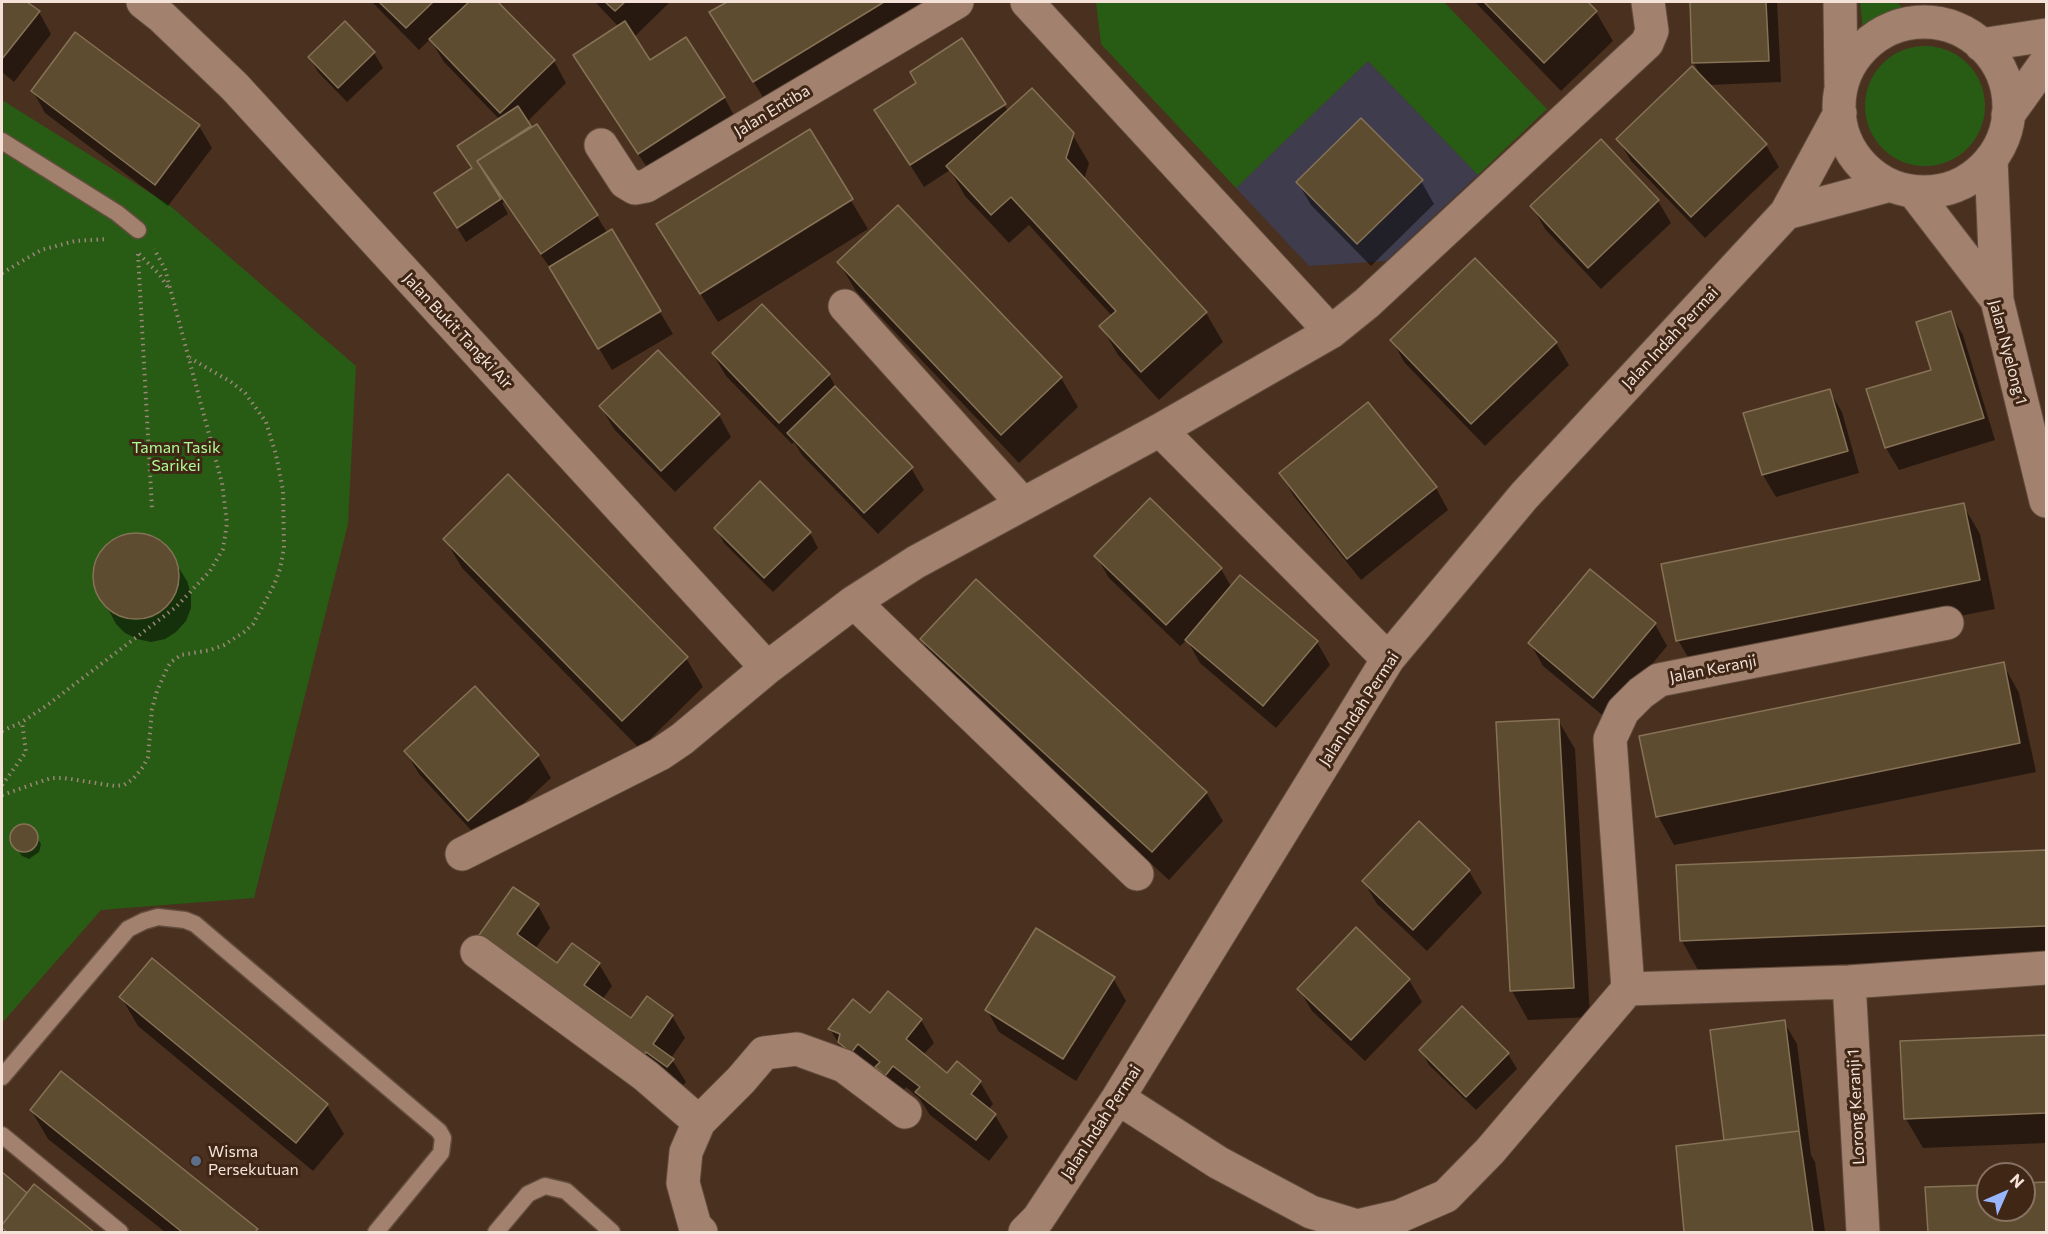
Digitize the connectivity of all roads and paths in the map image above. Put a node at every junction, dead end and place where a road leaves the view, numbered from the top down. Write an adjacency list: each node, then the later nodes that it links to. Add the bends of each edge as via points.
1 (957, 2): 14 (street, Jalan Entiba, via 646,186 635,188 625,182)
2 (1027, 2): 24 (street)
3 (1648, 2): 24 (street, via 1652,31 1647,43)
4 (1840, 2): 11 (street)
5 (1921, 2): 7 (street)
6 (161, 7): 33 (street, Jalan Bukit Tangki Air)
7 (1944, 25): 9 (street, via 1968,34); 11 (street, via 1918,22 1892,28 1871,40 1854,58 1843,81)
8 (2046, 34): 9 (street)
9 (1981, 45): 12 (street, via 2002,73 2009,98)
10 (2046, 62): 12 (street)
11 (1840, 104): 16 (street, via 1842,130 1852,153 1869,172); 17 (street, Jalan Indah Permai)
12 (2008, 115): 15 (street, via 1999,148)
13 (2, 141): 18 (lane)
14 (601, 145)
15 (1991, 159): 16 (street, via 1984,169 1962,184 1939,192); 22 (street)
16 (1902, 189): 17 (street); 22 (street, Jalan Nyelong 1)
17 (1786, 213): 32 (street, Jalan Indah Permai, via 1524,496)
18 (138, 230): 21 (path, via 165,269)
19 (109, 239): 20 (path, via 75,241 41,250)
20 (2, 273)
21 (173, 295): 25 (path); 29 (path, via 138,253)
22 (1997, 300): 27 (street, Jalan Nyelong 1)
23 (845, 306): 28 (street)
24 (1330, 332): 26 (street)
25 (190, 358): 34 (path, via 224,494 227,523 223,549 210,571 176,606); 37 (path, via 245,393 266,422 283,499 284,548 274,585 254,624 244,632 224,645 181,655 167,668 152,709 147,757 133,779 115,786 51,778)
26 (1160, 430): 28 (street); 32 (street)
27 (2046, 501)
28 (1023, 504): 30 (street, via 916,562)
29 (152, 509)
30 (854, 602): 33 (street); 39 (street)
31 (1947, 623): 43 (street, Jalan Keranji, via 1659,680 1623,711 1610,739)
32 (1388, 659): 45 (street, Jalan Indah Permai)
33 (767, 668): 38 (street, via 660,754)
34 (22, 722): 35 (path); 36 (path, via 26,752)
35 (2, 731)
36 (2, 785)
37 (2, 795)
38 (462, 854)
39 (1137, 874)
40 (477, 952): 47 (street, via 646,1077)
41 (2046, 968): 42 (street)
42 (1849, 982): 43 (street); 55 (street, Lorong Keranji 1)
43 (1628, 988): 45 (street, via 1490,1151 1446,1196 1400,1216 1357,1226 1311,1212 1219,1163)
44 (2, 1077): 50 (lane, via 128,929 158,917 195,924 439,1131 443,1138 441,1153)
45 (1118, 1098): 54 (street, Jalan Indah Permai)
46 (905, 1112): 47 (street, via 844,1066 797,1049 764,1053)
47 (699, 1122): 53 (street, via 686,1152 683,1183 695,1226)
48 (2, 1135): 49 (lane)
49 (120, 1233)
50 (376, 1233)
51 (496, 1233): 52 (lane, via 528,1194 545,1186 566,1191)
52 (612, 1233)
53 (701, 1233)
54 (1025, 1233)
55 (1863, 1233)

